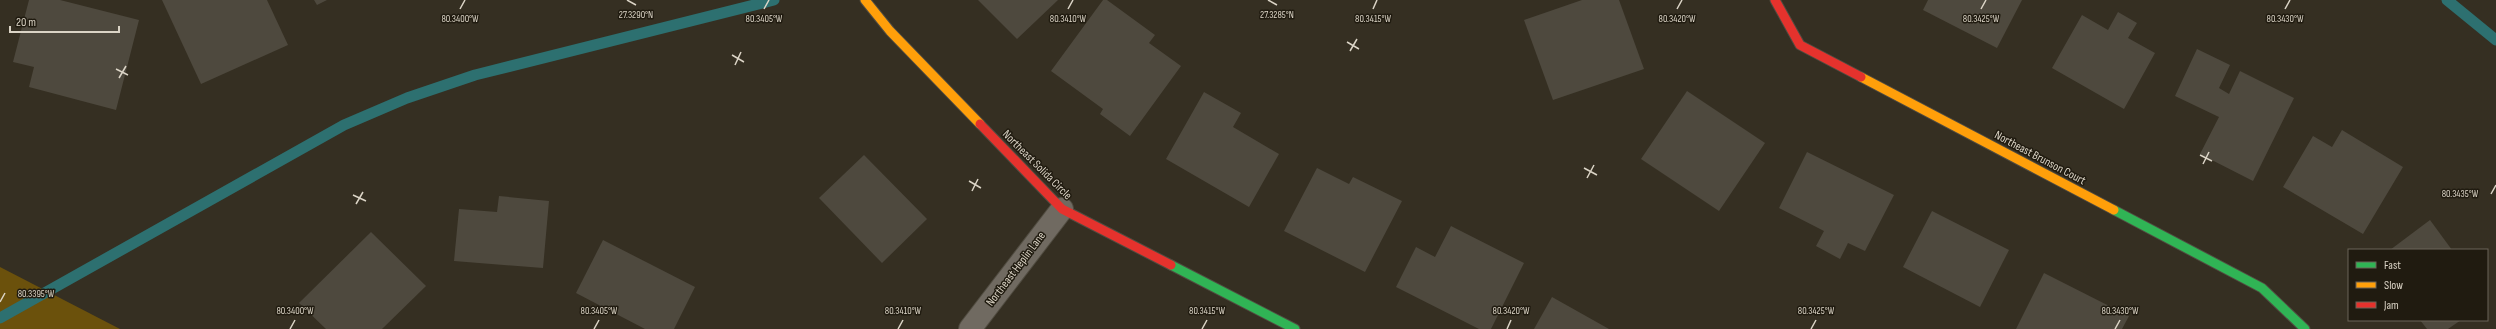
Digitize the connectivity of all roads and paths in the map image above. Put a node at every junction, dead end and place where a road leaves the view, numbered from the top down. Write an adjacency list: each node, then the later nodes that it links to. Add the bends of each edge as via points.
1 (865, 0): 3 (street, Northeast Solida Circle, via 890,32)
2 (1775, 0): 6 (street, Northeast Brunson Court, via 1800,44 2262,288)
3 (1062, 209): 4 (street, Northeast Heplin Lane); 5 (street, Northeast Solida Circle)
4 (970, 329)
5 (1295, 329)
6 (2305, 329)

